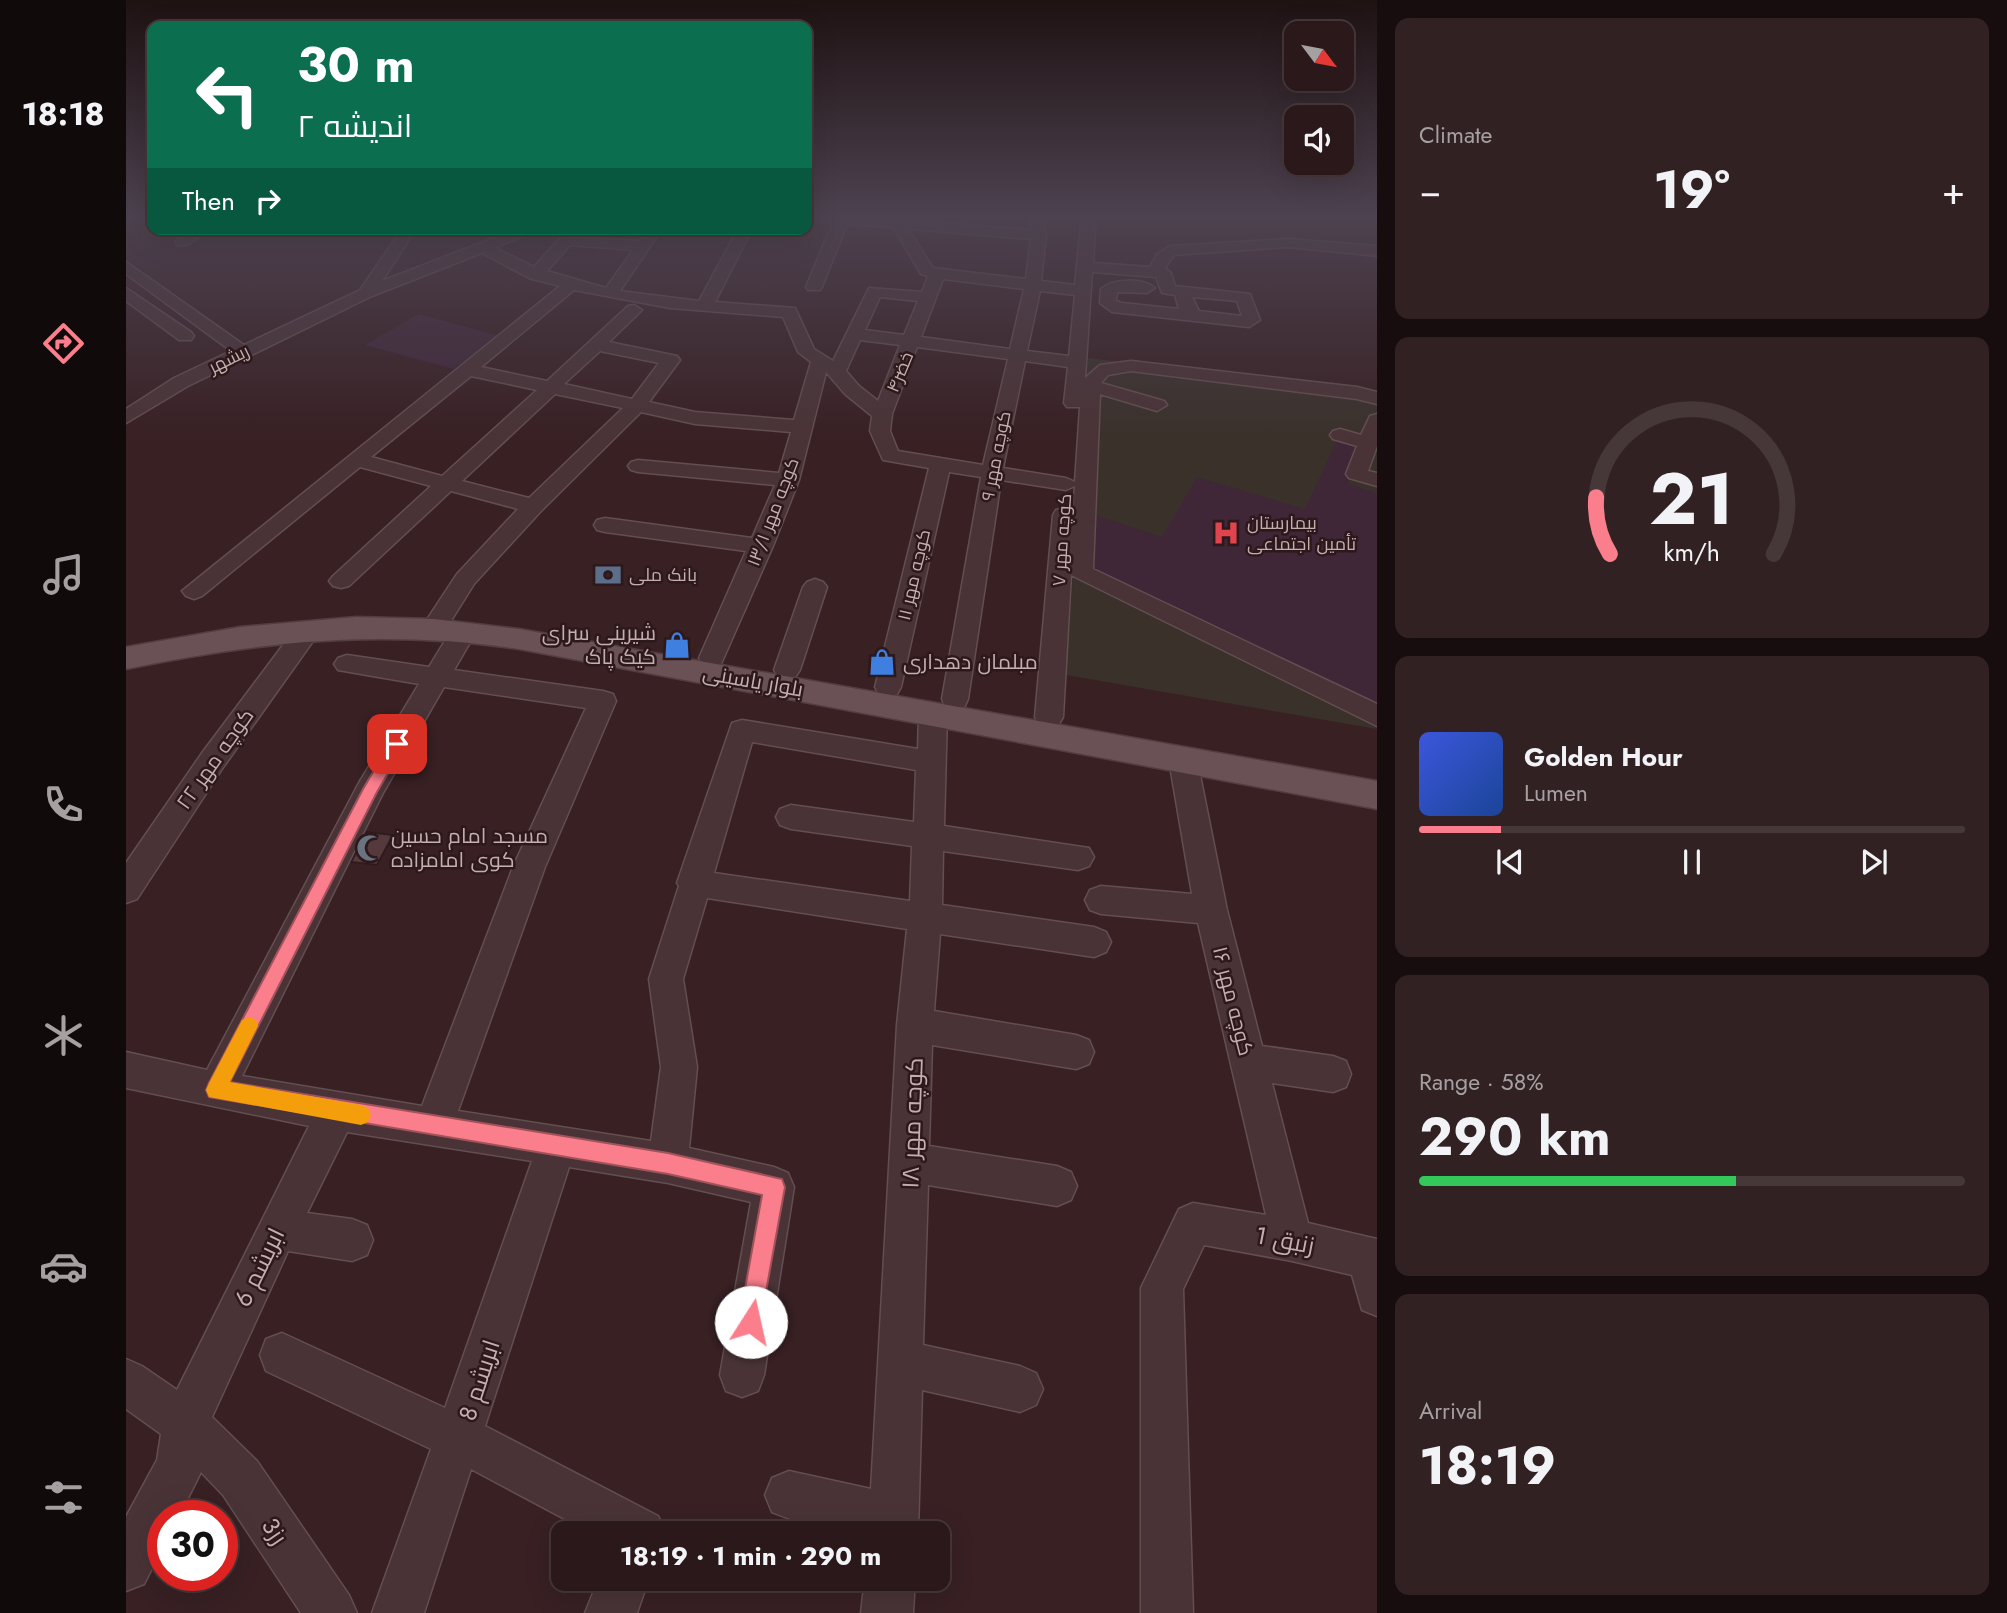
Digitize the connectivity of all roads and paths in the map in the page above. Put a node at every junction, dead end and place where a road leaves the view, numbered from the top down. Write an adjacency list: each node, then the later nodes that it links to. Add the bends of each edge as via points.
1 (159, 290): 25 (street)
2 (368, 290): 16 (street)
3 (373, 290): 16 (street, ریشهر)
4 (565, 290): 30 (street)
5 (594, 290): 17 (street)
6 (612, 290): 17 (street)
7 (713, 290): 19 (street)
8 (932, 290): 18 (street, خضر۴)
9 (1031, 290): 26 (street, کوچه مهر ۹)
10 (1078, 290): 13 (street)
11 (1109, 290): 21 (street, via 1108,303 1118,308)
12 (1167, 290): 14 (street)
13 (1084, 291): 28 (street, کوچه مهر ۷)
14 (1175, 291): 21 (street); 21 (street, via 1244,297 1252,320)
15 (127, 293): 27 (street)
16 (366, 293): 25 (street, ریشهر)
17 (610, 293): 19 (street)
18 (929, 298): 22 (street, کوچه مهر ۱۳/۱, via 875,291); 23 (street, خضر۴)
19 (705, 306): 29 (street, via 789,312 807,352)
20 (634, 310): 24 (street)
21 (1194, 316)
22 (855, 334): 23 (street); 29 (street, کوچه مهر ۱۳/۱)
23 (913, 341): 26 (street); 36 (street, خضر۴)
24 (598, 345): 32 (street); 34 (street, via 671,360)
25 (243, 352): 27 (street, ریشهر)
26 (1018, 354): 28 (street); 45 (street, کوچه مهر ۹)
27 (211, 355): 37 (street, ریشهر, via 181,382)
28 (1078, 363): 49 (street, کوچه مهر ۷)
29 (828, 366): 36 (street); 39 (street, کوچه مهر ۱۳/۱)
30 (470, 370): 32 (street); 42 (street)
31 (1091, 386): 33 (street, via 1097,373 1130,366); 35 (street); 65 (street, via 1081,572)
32 (549, 387): 34 (street); 48 (street)
33 (1377, 398)
34 (638, 404): 39 (street, via 695,418); 50 (street)
35 (1157, 405)
36 (882, 414): 43 (street, via 880,431 890,456)
37 (126, 417)
38 (1377, 421): 41 (street)
39 (803, 426): 46 (street, کوچه مهر ۱۳/۱)
40 (1340, 435): 41 (street)
41 (1367, 443): 47 (street, via 1356,474)
42 (356, 460): 48 (street); 55 (street)
43 (941, 463): 45 (street); 63 (street, کوچه مهر ۱۱)
44 (638, 466): 46 (street)
45 (992, 471): 49 (street); 64 (street, کوچه مهر ۹)
46 (788, 480): 52 (street, کوچه مهر ۱۳/۱)
47 (1377, 480)
48 (446, 484): 50 (street); 53 (street)
49 (1066, 484): 66 (street, کوچه مهر ۷)
50 (533, 506): 56 (street, via 465,579)
51 (605, 525): 52 (street)
52 (762, 546): 59 (street, کوچه مهر ۱۳/۱)
53 (341, 581)
54 (815, 587): 61 (street)
55 (194, 591)
56 (451, 625): 57 (main road, بلوار یاسینی); 58 (main road, بلوار یاسینی, via 377,615 264,622); 59 (main road, بلوار یاسینی, via 525,628); 62 (street); 64 (main road, بلوار یاسینی)
57 (307, 631): 58 (main road, بلوار یاسینی); 76 (street, کوچه مهر ۲۲)
58 (129, 646)
59 (712, 658): 61 (main road, بلوار یاسینی)
60 (347, 664): 62 (street)
61 (787, 670): 63 (main road, بلوار یاسینی)
62 (437, 677): 86 (street, via 370,789); 88 (street, via 603,701 529,867)
63 (888, 687): 64 (main road, بلوار یاسینی)
64 (944, 707): 66 (main road, بلوار یاسینی); 67 (main road, بلوار یاسینی); 68 (street, کوچه مهر ۱۸)
65 (1377, 716)
66 (1049, 718): 69 (main road, بلوار یاسینی)
67 (1184, 760): 69 (main road, بلوار یاسینی); 78 (street, کوچه مهر ۱۶)
68 (930, 762): 73 (street, کوچه مهر ۱۸); 75 (street, via 742,730)
69 (1319, 774): 70 (main road, بلوار یاسینی); 71 (main road, بلوار یاسینی)
70 (1377, 776)
71 (1377, 795)
72 (791, 817): 73 (street)
73 (927, 835): 74 (street); 79 (street, کوچه مهر ۱۸)
74 (1078, 857)
75 (693, 883): 79 (street); 90 (street, via 666,979 679,1067)
76 (126, 889)
77 (1101, 900): 78 (street)
78 (1211, 910): 83 (street, کوچه مهر ۱۶)
79 (925, 917): 80 (street); 81 (street, کوچه مهر ۱۸)
80 (1094, 942)
81 (915, 1025): 82 (street); 91 (street, کوچه مهر ۱۸)
82 (1076, 1052)
83 (1249, 1062): 85 (street); 95 (street, کوچه مهر ۱۶)
84 (128, 1073): 86 (street)
85 (1333, 1074)
86 (216, 1090): 87 (street)
87 (337, 1112): 88 (street); 93 (street, ابریشم 6)
88 (434, 1125): 89 (street)
89 (557, 1146): 90 (street); 103 (street, ابریشم 8)
90 (668, 1163): 99 (street, via 774,1187)
91 (911, 1163): 92 (street); 98 (street, کوچه مهر ۱۸)
92 (1057, 1186)
93 (277, 1229): 94 (street); 102 (street, ابریشم 6)
94 (352, 1240)
95 (1292, 1240): 96 (street, زنبق 1); 115 (street, زنبق 1, via 1193,1223 1162,1288)
96 (1375, 1272)
97 (282, 1355): 103 (street)
98 (902, 1363): 101 (street); 107 (street, کوچه مهر ۱۸)
99 (742, 1376)
100 (126, 1382): 102 (street, رز3)
101 (1020, 1389)
102 (185, 1423): 108 (street, ابریشم 6, via 180,1466); 112 (street, رز3, via 240,1478)
103 (459, 1438): 105 (street); 111 (street, ابریشم 8)
104 (789, 1495): 106 (street)
105 (618, 1521)
106 (877, 1521)
107 (894, 1521)
108 (126, 1566)
109 (619, 1591): 113 (street)
110 (889, 1591): 114 (street)
111 (405, 1610)
112 (331, 1613)
113 (611, 1613)
114 (887, 1613)
115 (1167, 1613)

